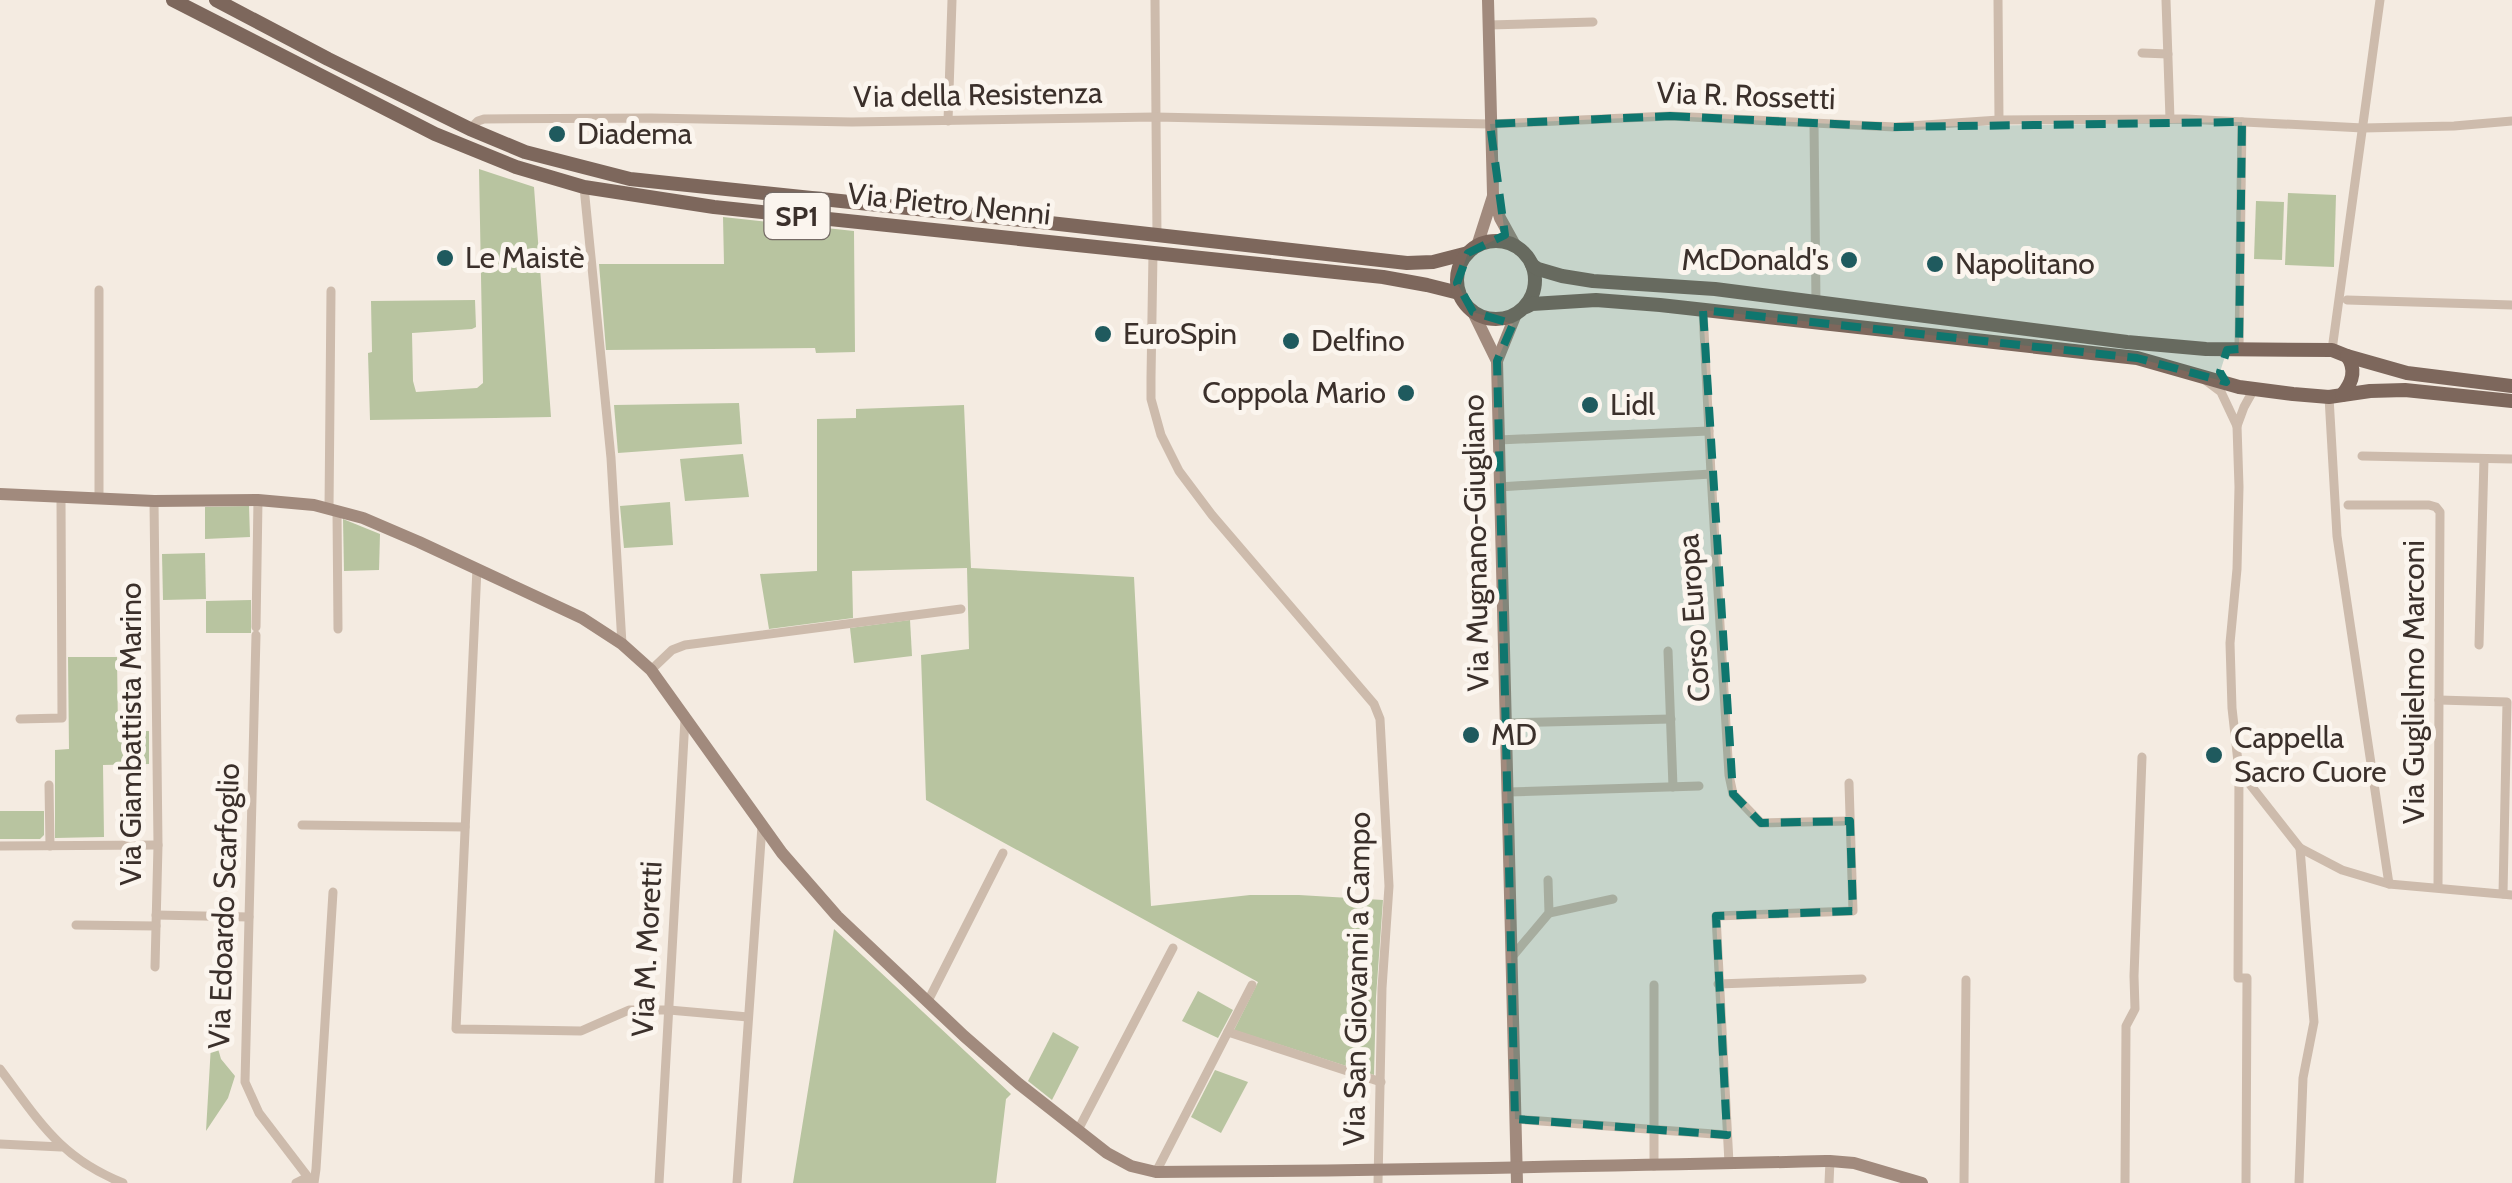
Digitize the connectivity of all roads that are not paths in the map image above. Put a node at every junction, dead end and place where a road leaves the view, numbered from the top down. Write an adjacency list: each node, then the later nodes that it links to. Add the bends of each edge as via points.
1 (173, 0): 23 (main road, Via Pietro Nenni / SP1, via 435,134)
2 (216, 0): 22 (main road, Via Pietro Nenni / SP1)
3 (952, 0): 15 (street)
4 (1155, 0): 13 (street)
5 (1488, 0): 10 (street)
6 (1998, 0): 16 (street)
7 (2166, 0): 12 (street)
8 (2380, 0): 21 (street)
9 (1594, 22): 10 (street)
10 (1489, 25): 19 (street)
11 (2142, 54): 12 (street)
12 (2168, 54): 14 (street)
13 (1155, 118): 15 (street, Via della Resistenza); 19 (street, Via della Resistenza); 25 (street)
14 (2170, 119): 16 (street, Via R. Rossetti); 18 (street, Via R. Rossetti)
15 (948, 120): 22 (street, Via della Resistenza, via 554,117 484,119)
16 (2000, 120): 20 (street, Via R. Rossetti)
17 (2512, 120): 21 (street, Via R. Rossetti)
18 (2242, 122): 21 (street, Via R. Rossetti); 39 (street)
19 (1490, 124): 20 (street, Via R. Rossetti, via 1670,116); 24 (street)
20 (1814, 124): 34 (street)
21 (2363, 128): 40 (street)
22 (470, 129): 25 (main road, Via Pietro Nenni / SP1, via 525,152 630,179)
23 (584, 187): 28 (main road, Via Pietro Nenni / SP1); 67 (street, via 612,458)
24 (1494, 194): 26 (street); 27 (street)
25 (1157, 236): 27 (main road, Via Pietro Nenni / SP1, via 1408,263)
26 (1516, 246): 27 (main road, via 1497,241); 29 (main road)
27 (1473, 250): 32 (main road, via 1458,272)
28 (1152, 253): 32 (main road, Via Pietro Nenni / SP1, via 1383,278); 115 (street, Via San Giovanni a Campo, via 1150,378 1160,434 1212,515 1380,719 1390,886)
29 (1532, 265): 34 (main road, via 1592,281); 36 (main road, via 1535,287)
30 (99, 290): 59 (street)
31 (331, 291): 63 (street)
32 (1459, 294): 38 (main road)
33 (2347, 300): 35 (street)
34 (1816, 302): 39 (main road, via 2127,342)
35 (2512, 305)
36 (1521, 310): 37 (main road, via 1596,300); 38 (main road, via 1494,320); 42 (street, Via Mugnano-Giugliano)
37 (1703, 310): 43 (main road, via 2138,358); 50 (street, Corso Europa)
38 (1473, 312): 42 (street, Via Mugnano-Giugliano)
39 (2237, 349): 40 (main road); 44 (main road, via 2222,367)
40 (2332, 350): 41 (main road)
41 (2347, 356): 45 (main road, via 2407,373); 47 (main road, via 2352,378)
42 (1497, 362): 51 (street, Via Mugnano-Giugliano)
43 (2199, 375): 44 (main road); 49 (street, via 2221,392)
44 (2226, 382): 46 (main road)
45 (2512, 386)
46 (2254, 389): 47 (main road); 49 (street)
47 (2336, 396): 48 (main road, via 2404,390); 93 (street, via 2337,536)
48 (2512, 401)
49 (2238, 426): 77 (street, via 2230,643)
50 (1709, 430): 51 (street); 55 (street, Corso Europa)
51 (1498, 440): 56 (street, Via Mugnano-Giugliano)
52 (2362, 456): 53 (street)
53 (2484, 458): 54 (street); 68 (street)
54 (2512, 459)
55 (1710, 474): 56 (street); 83 (street, Corso Europa, via 1733,794 1760,823)
56 (1499, 488): 75 (street, Via Mugnano-Giugliano)
57 (0, 494): 58 (street)
58 (61, 498): 59 (street); 72 (street, via 62,718)
59 (98, 499): 61 (street)
60 (258, 500): 61 (street); 63 (street); 99 (street, Via Edoardo Scarfoglio)
61 (154, 501): 87 (street, Via Giambattista Marino)
62 (2348, 505): 71 (street, Via Guglielmo Marconi, via 2429,505 2440,512)
63 (333, 510): 64 (street); 66 (street)
64 (476, 568): 67 (street, via 564,608); 86 (street)
65 (962, 609): 70 (street, via 685,645)
66 (338, 629)
67 (622, 644): 70 (street)
68 (2479, 644)
69 (1668, 651): 73 (street)
70 (650, 670): 74 (street)
71 (2439, 700): 94 (street, Via Guglielmo Marconi); 96 (street, via 2507,702)
72 (20, 718)
73 (1670, 718): 75 (street); 81 (street)
74 (685, 719): 85 (street); 111 (street, Via M. Moretti)
75 (1506, 723): 82 (street, Via Mugnano-Giugliano)
76 (2142, 758): 140 (street, via 2136,1009 2126,1026)
77 (2240, 771): 90 (street); 141 (street, via 2238,978 2247,978)
78 (1849, 783): 83 (street)
79 (49, 785): 89 (street)
80 (1699, 786): 81 (street)
81 (1673, 787): 82 (street)
82 (1508, 792): 103 (street, Via Mugnano-Giugliano)
83 (1850, 821): 107 (street, via 1853,911 1716,916)
84 (302, 825): 86 (street)
85 (762, 826): 110 (street, via 837,916); 112 (street)
86 (465, 827): 111 (street, via 456,1029 581,1031 628,1010)
87 (158, 845): 89 (street); 100 (street, Via Giambattista Marino)
88 (0, 846): 89 (street)
89 (50, 846)
90 (2300, 848): 93 (street); 142 (street, via 2314,1022 2303,1078)
91 (1004, 852): 110 (street)
92 (1548, 880): 98 (street)
93 (2389, 884): 94 (street)
94 (2438, 887): 96 (street)
95 (333, 892): 132 (street)
96 (2508, 895)
97 (1613, 899): 98 (street)
98 (1549, 913): 103 (street)
99 (249, 918): 100 (street); 123 (street, Via Edoardo Scarfoglio, via 245,1082 259,1114)
100 (156, 920): 101 (street); 104 (street, Via Giambattista Marino)
101 (76, 926)
102 (1173, 948): 117 (street)
103 (1511, 960): 116 (street, Via Mugnano-Giugliano)
104 (155, 967)
105 (1862, 979): 107 (street)
106 (1966, 980): 139 (street)
107 (1718, 984): 119 (street)
108 (1252, 985): 113 (street)
109 (1654, 985): 118 (street)
110 (928, 1001): 117 (street)
111 (669, 1010): 112 (street); 135 (street, Via M. Moretti)
112 (748, 1017): 136 (street)
113 (1228, 1032): 115 (street); 126 (street)
114 (0, 1069): 121 (street)
115 (1380, 1082): 130 (street, Via San Giovanni a Campo)
116 (1515, 1119): 118 (street); 128 (street, Via Mugnano-Giugliano)
117 (1078, 1130): 126 (street)
118 (1654, 1130): 119 (street); 125 (street)
119 (1727, 1135): 124 (street)
120 (0, 1144): 121 (street)
121 (61, 1146): 133 (street)
122 (1830, 1160): 124 (street); 131 (street); 137 (street)
123 (296, 1162): 132 (street, Via Edoardo Scarfoglio); 134 (street)
124 (1729, 1163): 125 (street)
125 (1654, 1166): 128 (street)
126 (1150, 1175): 129 (street)
127 (1454, 1176): 128 (street); 130 (street)
128 (1517, 1176)
129 (1258, 1177): 130 (street)
130 (1378, 1177)
131 (1898, 1181): 138 (street)
132 (313, 1182): 134 (street)
133 (123, 1183)
134 (296, 1183)
135 (660, 1183)
136 (737, 1183)
137 (1829, 1183)
138 (1922, 1183)
139 (1964, 1183)
140 (2125, 1183)
141 (2246, 1183)
142 (2299, 1183)

